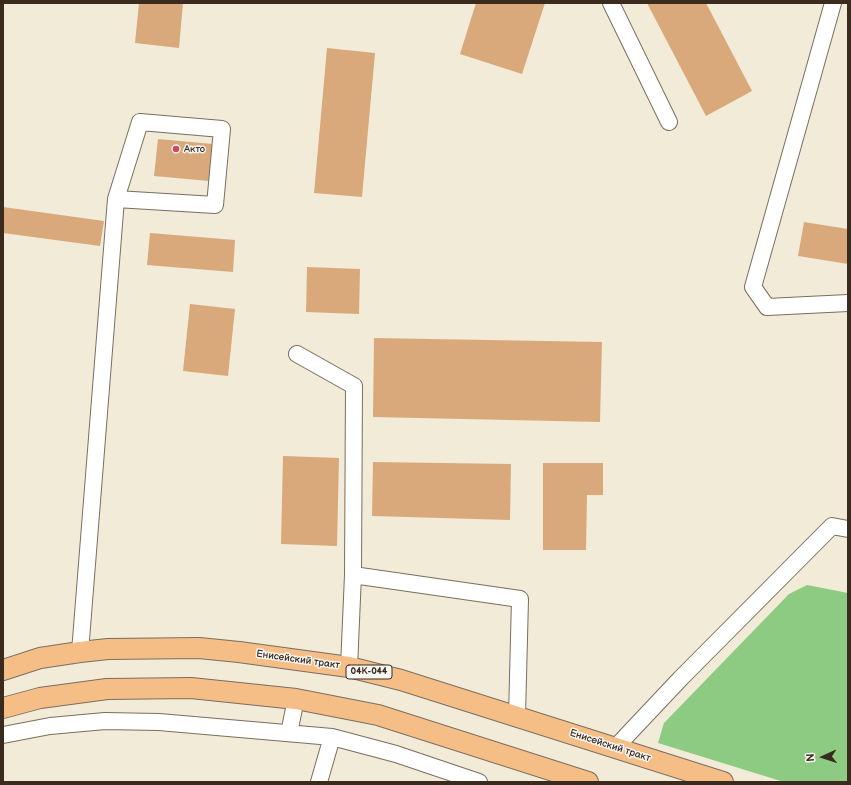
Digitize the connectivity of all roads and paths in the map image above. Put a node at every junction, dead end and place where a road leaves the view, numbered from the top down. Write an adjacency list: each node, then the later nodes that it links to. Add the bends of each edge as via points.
1 (611, 3): 3 (lane)
2 (833, 3): 5 (lane, via 753,287 767,307)
3 (669, 122)
4 (116, 199): 4 (lane, via 140,122 222,129 215,205); 9 (lane)
5 (848, 303)
6 (297, 354): 8 (lane, via 354,386)
7 (848, 529): 18 (lane, via 832,526)
8 (353, 575): 10 (lane); 14 (lane, via 520,599)
9 (80, 652): 10 (main road, Енисейский тракт / 04К-044, via 108,649 199,648); 11 (main road, Енисейский тракт / 04К-044, via 40,658)
10 (349, 667): 14 (main road, Енисейский тракт / 04К-044, via 401,680)
11 (3, 670)
12 (296, 699): 13 (main road, via 192,688 107,689 40,698); 15 (lane); 21 (main road, via 378,715)
13 (3, 708)
14 (517, 716): 18 (main road, Енисейский тракт / 04К-044)
15 (289, 733): 16 (lane, via 159,722 105,721 50,726); 17 (lane)
16 (3, 735)
17 (332, 737): 19 (lane); 20 (lane, via 396,754)
18 (615, 748): 22 (main road, Енисейский тракт / 04К-044)
19 (319, 782)
20 (479, 782)
21 (588, 782)
22 (723, 782)

